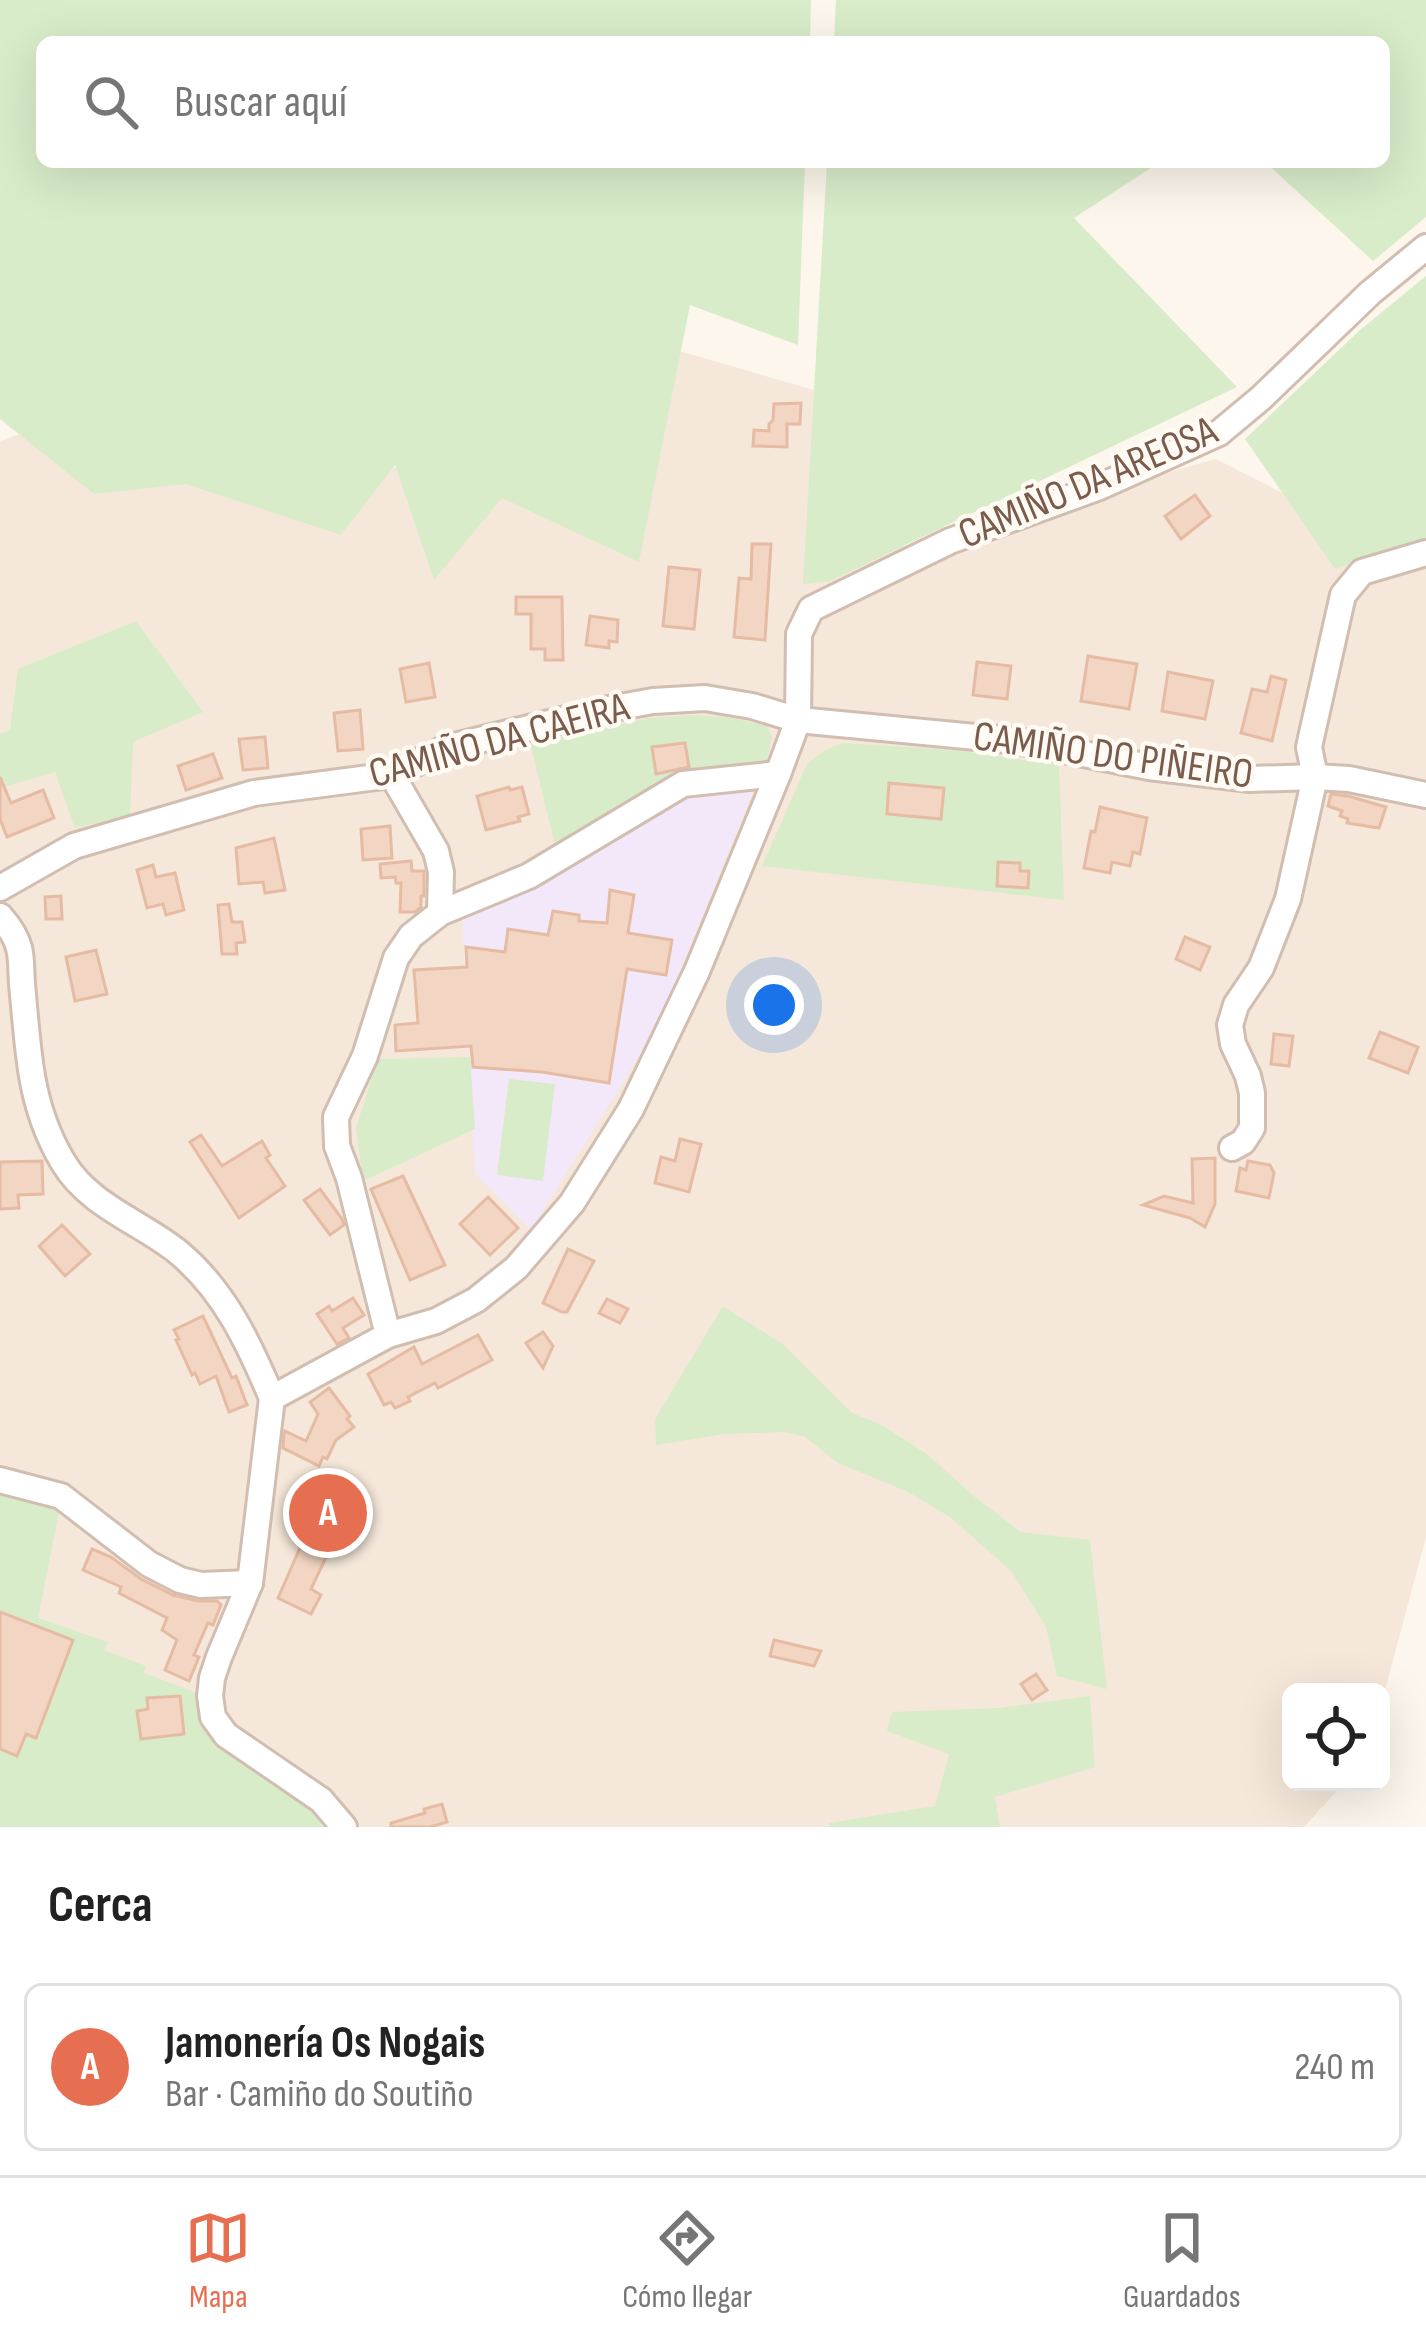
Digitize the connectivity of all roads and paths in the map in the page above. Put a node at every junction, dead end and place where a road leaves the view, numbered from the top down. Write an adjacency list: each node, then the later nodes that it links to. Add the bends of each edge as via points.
1 (1426, 248): 3 (street, CAMIÑO DA AREOSA, via 1220,433 950,541 811,609 799,634)
2 (1426, 553): 6 (street, via 1363,572 1343,595 1309,747)
3 (798, 720): 4 (street, CAMIÑO DA AREOSA); 5 (street, CAMIÑO DA CAEIRA, via 705,698 653,701 446,748); 6 (street, CAMIÑO DO PIÑEIRO, via 1018,740 1250,779)
4 (778, 774): 9 (street, via 683,784 529,876); 12 (street, CAMIÑO DA AREOSA, via 631,1109 572,1203 476,1300)
5 (392, 775): 8 (street, CAMIÑO DA CAEIRA, via 254,793 74,845); 9 (street, via 436,851)
6 (1315, 777): 7 (street, CAMIÑO DO PIÑEIRO); 11 (street, via 1288,898 1230,1025 1252,1093 1252,1128)
7 (1426, 795)
8 (0, 888)
9 (440, 913): 12 (street, via 396,958 336,1117)
10 (0, 916): 13 (street, via 19,946 33,1081 64,1166 200,1272 250,1346)
11 (1232, 1148)
12 (388, 1334): 13 (street, CAMIÑO DA AREOSA)
13 (272, 1398): 15 (street)
14 (0, 1480): 15 (street, via 61,1496 180,1580)
15 (250, 1583): 16 (street, via 212,1678 213,1717)
16 (344, 1827)

